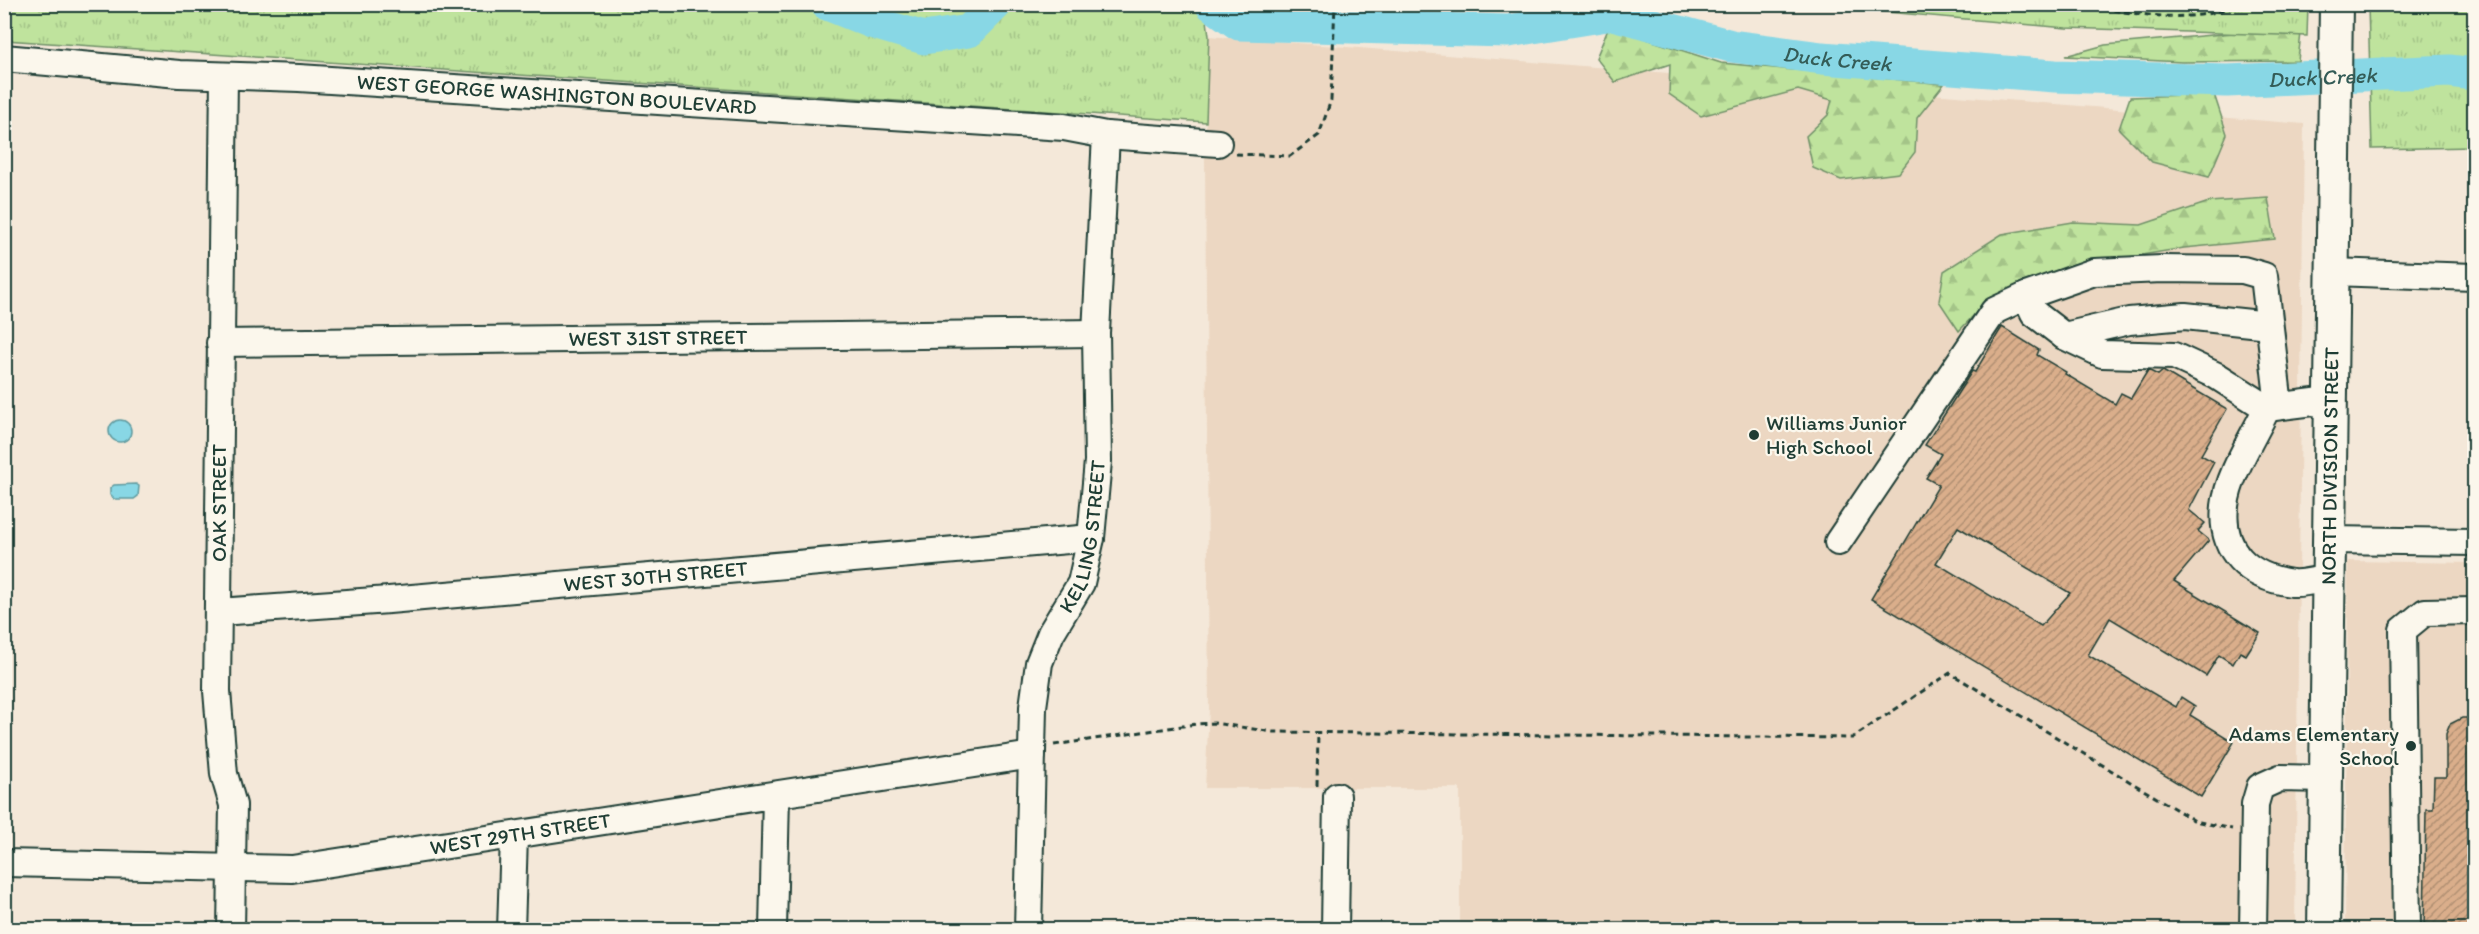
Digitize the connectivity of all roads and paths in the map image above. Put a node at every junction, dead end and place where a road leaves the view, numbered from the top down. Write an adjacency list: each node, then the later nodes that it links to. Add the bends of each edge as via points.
1 (1335, 4): 8 (path, via 1331,100 1319,135 1290,156 1231,154)
2 (2072, 4): 3 (path, via 2173,17 2220,13)
3 (2238, 4)
4 (2336, 12): 9 (main road, NORTH DIVISION STREET)
5 (4, 58): 6 (street, WEST GEORGE WASHINGTON BOULEVARD)
6 (224, 76): 7 (street, WEST GEORGE WASHINGTON BOULEVARD, via 1064,127); 15 (street, OAK STREET)
7 (1106, 135): 8 (street, WEST GEORGE WASHINGTON BOULEVARD); 13 (street, KELLING STREET)
8 (1218, 143)
9 (2332, 272): 10 (street); 16 (main road, NORTH DIVISION STREET)
10 (2475, 276)
11 (2026, 296): 12 (street, via 2094,272 2243,270 2264,276); 14 (street, via 2034,313); 20 (street, via 1994,311)
12 (2269, 325): 14 (street, via 2185,316 2129,321); 17 (street)
13 (1096, 333): 15 (street, WEST 31ST STREET); 18 (street, KELLING STREET, via 1098,461)
14 (2064, 336): 17 (street, via 2102,354 2174,356)
15 (220, 343): 24 (street, OAK STREET)
16 (2330, 400): 17 (street); 19 (main road, NORTH DIVISION STREET)
17 (2273, 407): 22 (street, via 2234,477 2225,505 2231,548 2241,562 2260,575 2293,583)
18 (1091, 538): 24 (street, WEST 30TH STREET); 26 (street, KELLING STREET, via 1081,583 1051,633 1039,663)
19 (2329, 540): 21 (street); 22 (main road, NORTH DIVISION STREET)
20 (1838, 542)
21 (2475, 542)
22 (2328, 578): 27 (main road, NORTH DIVISION STREET)
23 (2475, 611): 41 (street, via 2425,612 2403,630)
24 (219, 612): 33 (street, OAK STREET, via 217,691 224,774 233,805)
25 (1318, 731): 26 (path, via 1274,732 1196,724 1047,746); 29 (path, via 1317,790); 30 (path, via 1852,738 1950,673 2195,821)
26 (1032, 755): 28 (street, WEST 29TH STREET); 37 (street, KELLING STREET)
27 (2326, 779): 30 (street, via 2280,778 2260,787); 40 (main road, NORTH DIVISION STREET)
28 (776, 795): 31 (street, WEST 29TH STREET); 36 (street)
29 (1337, 796): 38 (street)
30 (2254, 834): 39 (street)
31 (514, 836): 33 (street, WEST 29TH STREET, via 292,869); 35 (street)
32 (4, 863): 33 (street, WEST 29TH STREET)
33 (232, 869): 34 (street, OAK STREET)
34 (231, 930)
35 (511, 930)
36 (773, 930)
37 (1028, 930)
38 (1335, 930)
39 (2253, 930)
40 (2324, 930)
41 (2407, 930)

